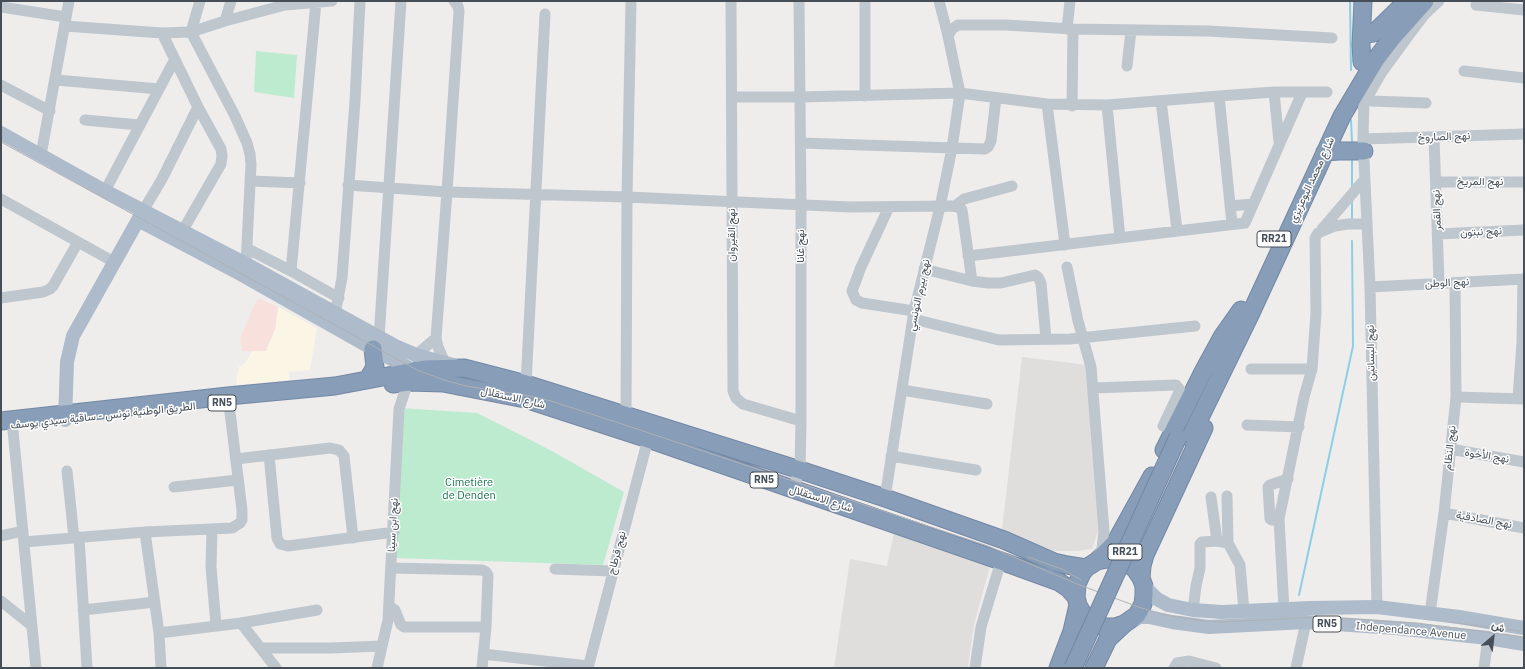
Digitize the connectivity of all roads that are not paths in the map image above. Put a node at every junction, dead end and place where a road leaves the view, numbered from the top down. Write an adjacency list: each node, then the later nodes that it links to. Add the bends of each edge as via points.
1 (69, 1): 25 (street)
2 (200, 1): 30 (street)
3 (231, 1): 26 (street)
4 (332, 1): 19 (street)
5 (360, 1): 76 (street)
6 (401, 1): 78 (street)
7 (454, 1): 80 (street, via 459,11)
8 (631, 1): 82 (street)
9 (731, 1): 49 (street, نهج القيروان)
10 (799, 1): 50 (street, نهج غانا)
11 (865, 1): 47 (street)
12 (939, 1): 32 (street)
13 (1070, 1): 28 (street)
14 (1363, 1): 27 (highway)
15 (1407, 1): 27 (highway, via 1374,33 1365,32)
16 (1411, 1): 36 (highway, شارع محمد البوعزيزي / RR21)
17 (1426, 1): 34 (highway, شارع محمد البوعزيزي / RR21)
18 (1438, 1): 52 (street, via 1409,35)
19 (316, 2): 20 (street); 75 (street)
20 (285, 3): 26 (street)
21 (1476, 5): 23 (street)
22 (1, 7): 25 (street)
23 (1524, 10)
24 (545, 14): 81 (street)
25 (65, 21): 31 (street); 40 (street)
26 (225, 21): 30 (street)
27 (1362, 23): 36 (highway)
28 (1070, 29): 29 (street); 32 (street, via 1006,25 958,26 952,29); 57 (street)
29 (1131, 31): 33 (street, via 1208,31); 37 (street)
30 (191, 32): 31 (street); 72 (street, via 221,86 247,143)
31 (162, 33): 35 (street)
32 (948, 36): 46 (street)
33 (1332, 38)
34 (1392, 38): 52 (highway, via 1372,76); 69 (highway, شارع محمد البوعزيزي / RR21, via 1364,78)
35 (175, 59): 42 (street); 58 (street)
36 (1362, 62): 116 (highway, شارع محمد البوعزيزي / RR21, via 1331,116 1300,179)
37 (1127, 66)
38 (1464, 71): 39 (street)
39 (1524, 78)
40 (56, 80): 42 (street); 59 (street)
41 (1, 85): 59 (street)
42 (159, 89): 61 (street)
43 (1274, 92): 45 (street); 48 (street); 66 (street)
44 (1327, 92): 45 (street)
45 (1302, 93): 66 (street)
46 (960, 94): 47 (street); 51 (street); 68 (street, نهج بيرم التونسي)
47 (865, 96): 50 (street)
48 (1219, 96): 53 (street); 88 (street)
49 (732, 97): 50 (street); 84 (street, نهج القيروان)
50 (800, 97): 65 (street, نهج غانا)
51 (996, 98): 55 (street); 68 (street, via 988,148)
52 (1364, 100): 54 (street); 67 (street, نهج البساتين)
53 (1162, 102): 56 (street); 94 (street)
54 (1426, 103)
55 (1047, 104): 57 (street); 101 (street)
56 (1106, 105): 57 (street); 99 (street)
57 (1072, 106)
58 (198, 108): 91 (street, via 162,179); 98 (street, via 221,149 221,164)
59 (50, 112): 70 (street)
60 (85, 120): 61 (street)
61 (139, 125): 79 (street)
62 (1, 133): 70 (main road)
63 (1524, 134): 64 (street, نهج الصاروخ)
64 (1434, 137): 67 (street, نهج الصاروخ); 73 (street, نهج القمر)
65 (801, 143): 68 (street); 85 (street, نهج غانا)
66 (1279, 143): 86 (street)
67 (1364, 145): 69 (highway); 71 (street, نهج البساتين)
68 (952, 148): 90 (street, نهج بيرم التونسي)
69 (1325, 152): 116 (highway, شارع محمد البوعزيزي / RR21)
70 (41, 155): 79 (main road)
71 (1364, 180): 93 (street, نهج البساتين); 96 (street)
72 (251, 181): 75 (street); 102 (street)
73 (1436, 182): 74 (street, نهج المريخ); 97 (street, نهج القمر)
74 (1524, 182)
75 (300, 183): 108 (street)
76 (348, 185): 78 (street); 115 (street)
77 (1012, 186): 87 (street, via 964,199)
78 (388, 188): 80 (street); 124 (street)
79 (105, 190): 91 (main road)
80 (447, 192): 81 (street); 120 (street)
81 (535, 195): 82 (street); 132 (street)
82 (627, 197): 84 (street); 141 (street)
83 (1, 200): 100 (street)
84 (731, 201): 85 (street); 140 (street, نهج القيروان, via 733,391 743,404)
85 (801, 204): 89 (street); 140 (street, نهج غانا)
86 (1253, 204): 88 (street); 92 (street, via 1245,223)
87 (955, 206): 90 (street); 103 (street, via 962,210)
88 (1230, 206): 92 (street)
89 (889, 207): 90 (street); 118 (street, via 852,291 856,300 862,303)
90 (940, 207): 107 (street, نهج بيرم التونسي)
91 (140, 215): 98 (main road); 104 (main road)
92 (1232, 224): 94 (street)
93 (1367, 224): 96 (street, via 1335,226); 113 (street, نهج البساتين)
94 (1177, 230): 99 (street)
95 (1524, 230): 97 (street, نهج نبتون)
96 (1318, 233): 127 (street, via 1315,242 1316,313)
97 (1438, 234): 111 (street, نهج القمر)
98 (179, 236): 105 (main road); 124 (main road, via 235,271)
99 (1120, 238): 101 (street)
100 (78, 242): 104 (street); 114 (street, via 50,289)
101 (1065, 245): 103 (street)
102 (248, 249): 105 (street); 108 (street)
103 (968, 256): 110 (street)
104 (114, 262): 139 (main road, via 69,348)
105 (246, 264): 117 (main road)
106 (1067, 267): 121 (street)
107 (924, 269): 110 (street); 118 (street, نهج بيرم التونسي)
108 (291, 271): 115 (street)
109 (1524, 279): 112 (street, نهج الوطن); 123 (street)
110 (972, 281): 122 (street, via 1000,283 1035,275 1038,277 1041,282)
111 (1439, 283): 112 (street, نهج الوطن); 113 (street, نهج الوطن)
112 (1455, 283): 135 (street, نهج النظام)
113 (1370, 287): 185 (street, نهج البساتين)
114 (1, 298)
115 (339, 298): 117 (street)
116 (1246, 313): 146 (highway, شارع محمد البوعزيزي / RR21); 176 (highway, RR21, via 1222,336 1121,534 1107,552); 180 (highway, RR21, via 1241,346 1145,555)
117 (335, 314): 124 (main road)
118 (914, 315): 122 (street, via 999,340); 134 (street, نهج بيرم التونسي)
119 (1195, 326): 121 (street)
120 (436, 338): 125 (street); 128 (street)
121 (1083, 338): 122 (street); 133 (street, via 1091,367)
122 (1046, 340)
123 (1523, 343): 136 (street)
124 (376, 344): 128 (main road); 130 (highway, via 375,366)
125 (445, 363): 126 (main road); 128 (main road)
126 (464, 368): 128 (highway, الطريق الوطنية تونس - ساقية سيدي يوسف / RN5); 132 (highway, شارع الاستقلال / RN5)
127 (1312, 368): 129 (street); 145 (street)
128 (412, 369): 130 (highway, الطريق الوطنية تونس - ساقية سيدي يوسف / RN5); 131 (highway, الطريق الوطنية تونس - ساقية سيدي يوسف / RN5); 137 (highway, الطريق الوطنية تونس - ساقية سيدي يوسف / RN5); 168 (street, نهج ابن سينا, via 399,409)
129 (1251, 369)
130 (368, 379): 137 (highway, الطريق الوطنية تونس - ساقية سيدي يوسف / RN5, via 335,386)
131 (444, 383): 141 (highway, شارع الاستقلال / RN5, via 525,398)
132 (526, 384): 141 (highway, شارع الاستقلال / RN5)
133 (1093, 388): 144 (street, via 1176,385 1180,390); 176 (street, via 1104,531 1102,549)
134 (902, 390): 138 (street); 150 (street, نهج بيرم التونسي)
135 (1456, 398): 136 (street); 148 (street, نهج النظام)
136 (1521, 398)
137 (229, 399): 139 (highway, الطريق الوطنية تونس - ساقية سيدي يوسف / RN5); 151 (street)
138 (987, 404)
139 (65, 417): 142 (highway, الطريق الوطنية تونس - ساقية سيدي يوسف / RN5)
140 (801, 421): 153 (street, نهج غانا)
141 (626, 423): 147 (highway, شارع الاستقلال / RN5); 153 (highway, شارع الاستقلال / RN5)
142 (6, 424): 170 (street)
143 (1247, 424): 145 (street)
144 (1162, 426)
145 (1299, 427): 156 (street)
146 (1184, 437): 214 (highway, RR21, bridge); 215 (highway, RR21)
147 (648, 439): 159 (highway, شارع الاستقلال / RN5); 179 (street, نهج قرطاج)
148 (1450, 449): 152 (street, نهج الأخوة); 163 (street, نهج النظام)
149 (269, 455): 151 (street); 172 (street, via 330,448 342,452); 172 (street, via 277,538 280,544 288,546)
150 (892, 456): 154 (street); 162 (street, نهج بيرم التونسي)
151 (236, 459): 157 (street)
152 (1524, 462)
153 (800, 470): 159 (street, نهج غانا); 162 (highway, شارع الاستقلال / RN5)
154 (976, 470)
155 (68, 471): 171 (street)
156 (1288, 479): 164 (street); 164 (street, via 1268,487 1270,519)
157 (238, 480): 158 (street); 166 (street, via 242,520 232,528)
158 (174, 487)
159 (792, 490): 175 (highway, شارع الاستقلال / RN5)
160 (1227, 496): 174 (street)
161 (1211, 497): 173 (street)
162 (885, 498): 176 (highway, شارع الاستقلال / RN5, via 1004,540 1054,562)
163 (1444, 513): 165 (street, نهج الصادقية); 191 (street, نهج النظام)
164 (1279, 519): 186 (street)
165 (1524, 528)
166 (212, 530): 167 (street); 196 (street, via 211,567)
167 (145, 532): 171 (street); 183 (street)
168 (394, 532): 172 (street); 177 (street, نهج ابن سينا)
169 (1, 536): 170 (street)
170 (23, 537): 171 (street); 195 (street)
171 (76, 538): 187 (street)
172 (353, 538)
173 (1217, 541): 174 (street); 189 (street, via 1200,544 1200,568)
174 (1228, 543): 190 (street, via 1240,565)
175 (1000, 561): 182 (highway, شارع الاستقلال / RN5, via 1059,582 1068,588); 212 (street, via 981,627)
176 (1091, 565): 180 (highway, RN5, via 1107,559 1122,561 1135,570); 182 (highway, via 1079,579)
177 (391, 568): 184 (street, نهج ابن سينا); 197 (street, via 486,572)
178 (555, 569): 179 (street)
179 (612, 571): 205 (street, نهج قرطاج)
180 (1142, 582): 189 (main road, Independance Avenue / RN5, via 1158,599 1168,605); 192 (highway, via 1143,604 1137,615)
181 (1, 601): 195 (street)
182 (1077, 601): 192 (highway, RN5, via 1082,614 1097,625 1115,627); 213 (highway, via 1072,631)
183 (155, 602): 187 (street); 199 (street)
184 (389, 606): 197 (street, via 395,610 401,626 404,627); 202 (street, نهج ابن سينا)
185 (1377, 607): 186 (main road, Independance Avenue / RN5); 191 (main road, Independance Avenue / RN5)
186 (1284, 609): 190 (main road, Independance Avenue / RN5)
187 (84, 610): 207 (street)
188 (317, 610): 194 (street)
189 (1193, 610): 190 (main road, Independance Avenue / RN5)
190 (1244, 611)
191 (1430, 613): 198 (main road, Independance Avenue / RN5)
192 (1128, 622): 193 (main road, Independance Avenue / RN5, via 1140,617 1149,617 1209,628); 216 (highway, via 1108,639)
193 (1306, 622): 200 (main road, Independance Avenue / RN5); 219 (street)
194 (241, 623): 196 (street); 203 (street)
195 (31, 625): 206 (street)
196 (216, 625): 199 (street)
197 (486, 627): 204 (street)
198 (1524, 628)
199 (159, 633): 208 (street)
200 (1488, 638): 201 (main road, Independance Avenue / RN5); 220 (street)
201 (1524, 644)
202 (382, 646): 203 (street); 210 (street, نهج ابن سينا)
203 (261, 648): 209 (street)
204 (483, 654): 205 (street); 211 (street)
205 (588, 667)
206 (36, 668)
207 (87, 668)
208 (161, 668)
209 (276, 668)
210 (377, 668)
211 (482, 668)
212 (975, 668)
213 (1058, 668)
214 (1073, 668)
215 (1085, 668)
216 (1094, 668)
217 (1174, 668): 218 (street, via 1177,664 1189,661)
218 (1216, 668)
219 (1296, 668)
220 (1484, 668)

